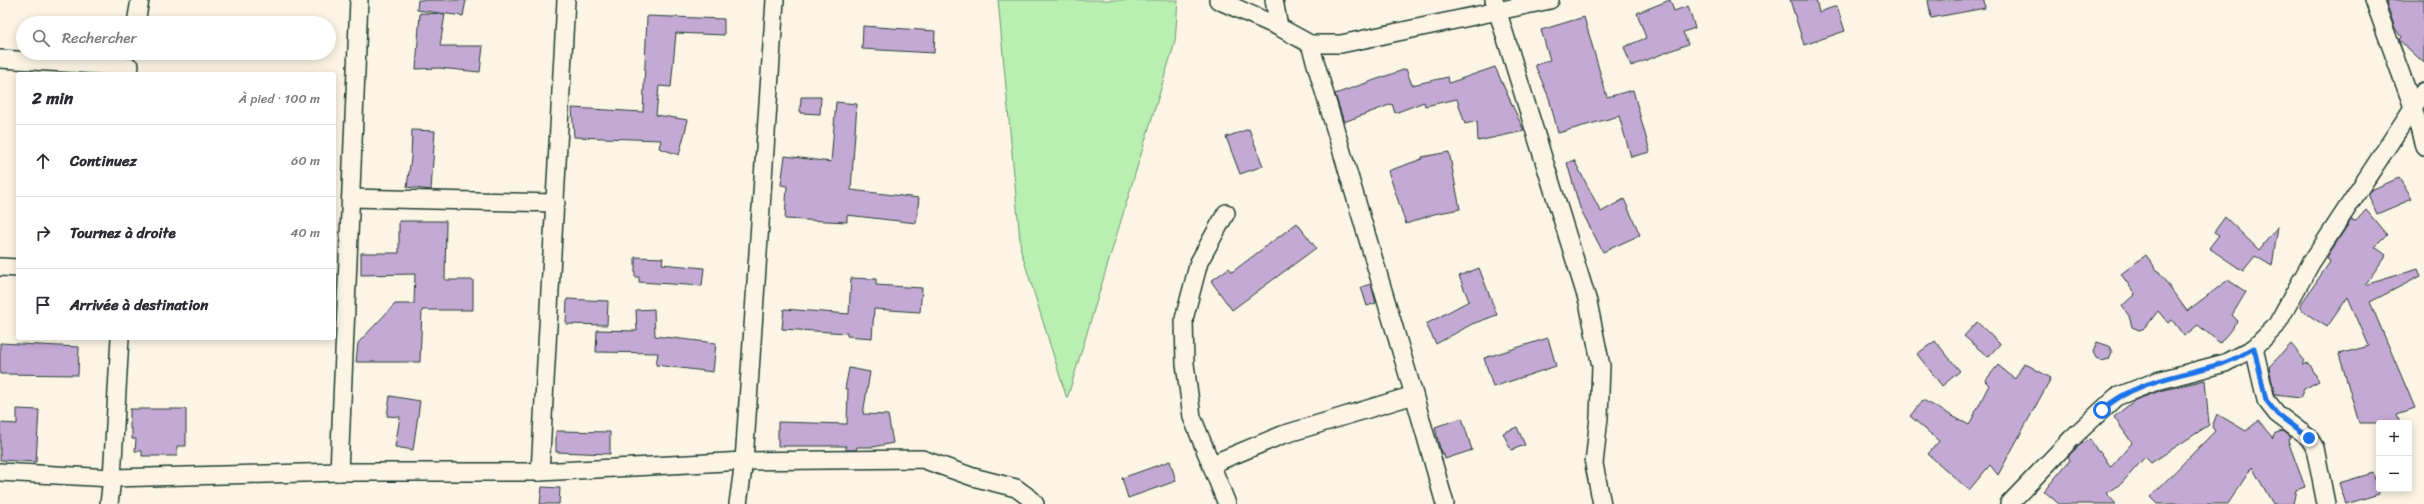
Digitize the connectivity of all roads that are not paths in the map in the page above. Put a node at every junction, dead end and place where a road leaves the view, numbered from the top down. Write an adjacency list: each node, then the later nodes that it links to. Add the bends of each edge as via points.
1 (140, 0): 10 (street)
2 (359, 0): 20 (street)
3 (566, 0): 21 (street)
4 (775, 0): 28 (street)
5 (1218, 0): 11 (street)
6 (1274, 0): 11 (street)
7 (1550, 0): 9 (street)
8 (2374, 0): 18 (street)
9 (1495, 5): 12 (street, via 1341,44); 40 (street, via 1588,302 1601,366 1594,464)
10 (137, 16)
11 (1279, 27): 12 (street)
12 (1310, 44): 27 (street)
13 (0, 59): 14 (street)
14 (16, 60)
15 (22, 60): 16 (street)
16 (130, 65)
17 (2424, 91): 18 (street)
18 (2413, 107): 19 (street); 26 (street, via 2311,263 2276,326)
19 (2424, 146)
20 (351, 198): 21 (street); 31 (street)
21 (556, 203): 32 (street)
22 (1226, 213): 29 (street, via 1199,262 1184,319 1185,364 1192,417)
23 (0, 267): 24 (street)
24 (16, 268)
25 (120, 340): 33 (street)
26 (2254, 348): 34 (street, via 2225,363 2157,380 2116,397 2072,438); 41 (street, via 2266,400 2277,414 2309,438 2314,448)
27 (1414, 395): 29 (street, via 1282,435); 39 (street)
28 (744, 461): 32 (street); 36 (street); 37 (street, via 922,459 973,477 1016,488)
29 (1212, 464): 38 (street)
30 (0, 472): 33 (street)
31 (339, 472): 32 (street); 33 (street)
32 (540, 472)
33 (112, 478): 35 (street)
34 (2010, 503)
35 (109, 504)
36 (738, 504)
37 (1035, 504)
38 (1227, 504)
39 (1444, 504)
40 (1602, 504)
41 (2326, 504)

